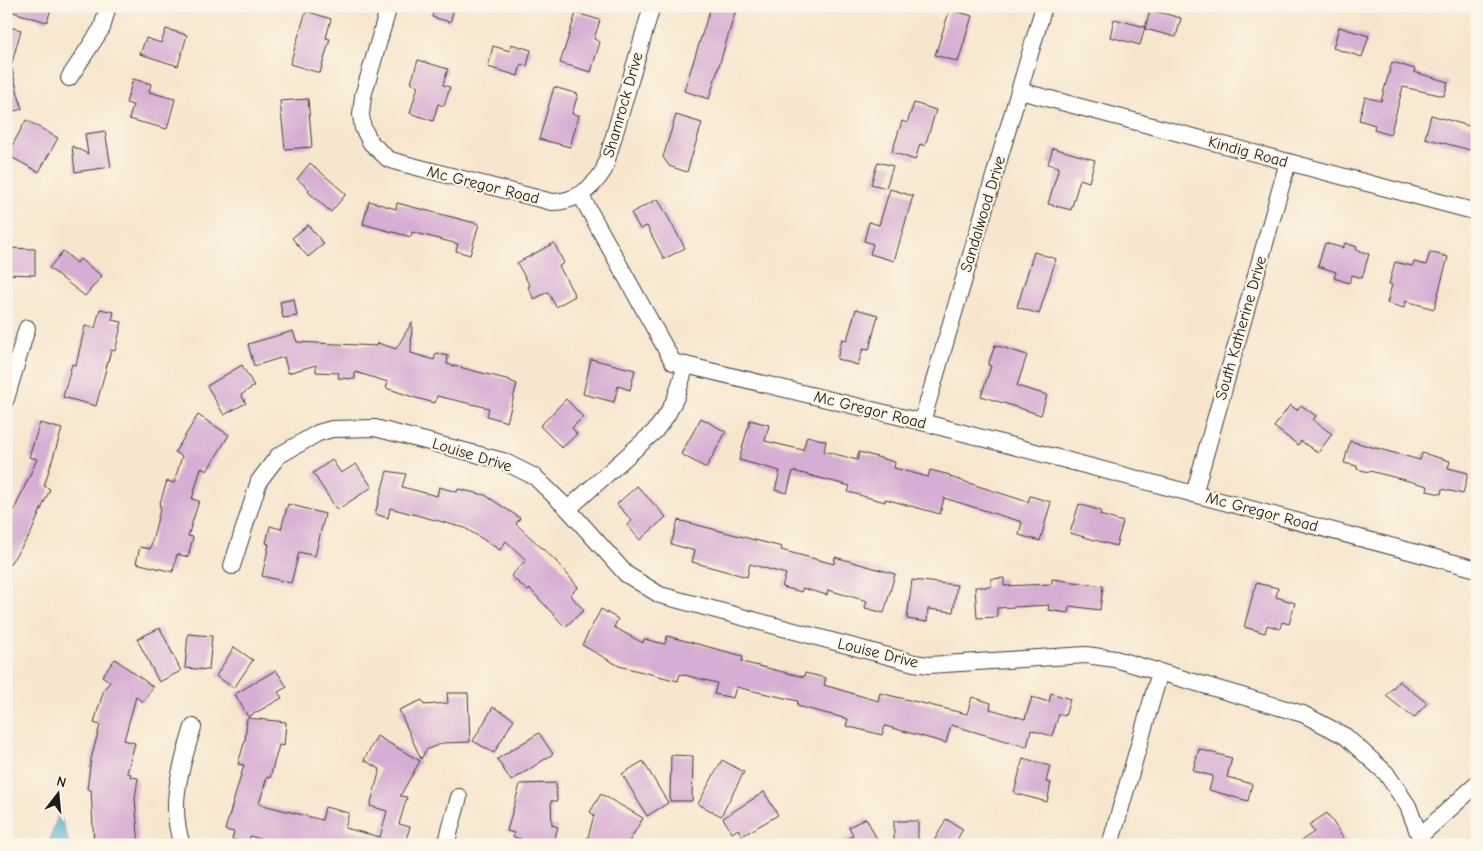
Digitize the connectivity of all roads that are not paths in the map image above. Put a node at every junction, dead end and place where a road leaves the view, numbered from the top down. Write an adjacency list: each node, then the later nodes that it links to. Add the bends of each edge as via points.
1 (108, 6): 5 (street, via 102,28)
2 (389, 6): 8 (street, Mc Gregor Road, via 362,100 361,119 366,135 377,150 396,162 544,201 560,202)
3 (652, 6): 8 (street, Shamrock Drive, via 604,170 594,184)
4 (1044, 6): 6 (street, Sandalwood Drive)
5 (69, 78)
6 (1020, 91): 7 (street, Kindig Road); 13 (street, Sandalwood Drive)
7 (1288, 162): 9 (street, Kindig Road); 14 (street, South Katherine Drive)
8 (580, 194): 11 (street, Mc Gregor Road, via 674,362)
9 (1477, 212)
10 (27, 328): 12 (street)
11 (686, 365): 13 (street, Mc Gregor Road); 15 (street, via 676,397 655,431)
12 (6, 399)
13 (922, 422): 14 (street, Mc Gregor Road)
14 (1194, 494): 17 (street, Mc Gregor Road)
15 (568, 509): 16 (street, Louise Drive, via 535,477 503,461 375,428 332,429 318,433 278,456 259,481); 18 (street, Louise Drive, via 626,574 660,594 688,603 914,663 928,665 1086,655 1116,659)
16 (232, 566)
17 (1477, 569)
18 (1160, 672): 22 (street, Louise Drive, via 1303,714 1345,736 1386,773 1408,806); 25 (street)
19 (193, 727): 23 (street, via 178,776 175,802)
20 (1477, 784): 22 (street)
21 (459, 797): 24 (street)
22 (1422, 840)
23 (182, 845)
24 (446, 845)
25 (1110, 845)

